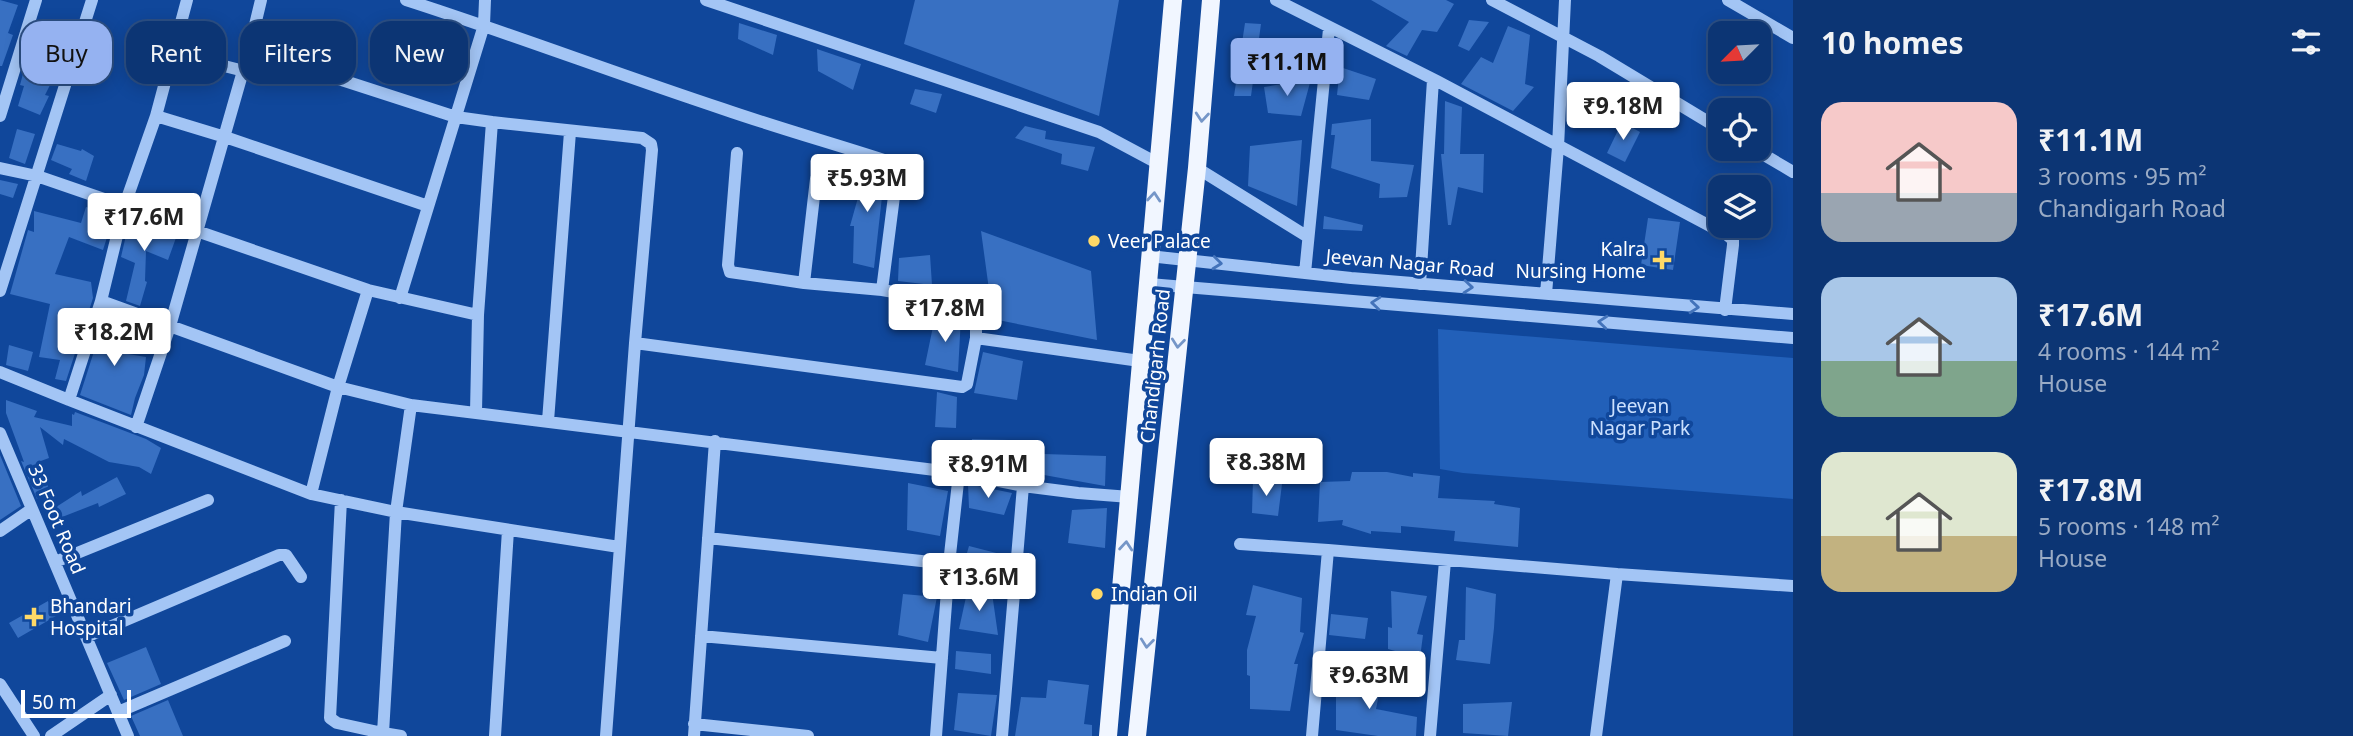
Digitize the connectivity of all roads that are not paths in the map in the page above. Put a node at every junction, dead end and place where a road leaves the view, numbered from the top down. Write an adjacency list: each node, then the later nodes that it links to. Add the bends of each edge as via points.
1 (36, 0): 24 (street)
2 (92, 0): 38 (street)
3 (187, 0): 14 (street)
4 (261, 0): 15 (street)
5 (406, 0): 16 (street)
6 (485, 0): 16 (street)
7 (706, 0): 34 (street, via 1099,132)
8 (1172, 0): 34 (main road, Chandigarh Road)
9 (1211, 0): 36 (main road, Chandigarh Road, one-way to 36)
10 (1276, 0): 17 (street)
11 (1492, 0): 19 (street)
12 (1565, 0): 19 (street)
13 (1728, 0): 18 (street)
14 (181, 21)
15 (256, 21)
16 (485, 25): 26 (street); 52 (street, via 724,110 890,162 897,173)
17 (1329, 29): 20 (street); 43 (street)
18 (1792, 35)
19 (1564, 37): 28 (street); 31 (street)
20 (1433, 80): 31 (street); 49 (street)
21 (165, 84): 25 (street)
22 (240, 84): 30 (street)
23 (354, 84): 26 (street)
24 (0, 116)
25 (156, 116): 30 (street); 41 (street)
26 (456, 117): 27 (street); 40 (street)
27 (492, 122): 29 (street); 59 (street)
28 (1708, 122)
29 (570, 132): 63 (street, via 642,138 652,145); 70 (street)
30 (225, 137): 40 (street); 42 (street)
31 (1558, 147): 54 (street); 57 (street, via 1731,237)
32 (737, 153): 47 (street, via 729,271)
33 (1771, 159): 37 (street)
34 (1157, 163): 44 (main road, Chandigarh Road, one-way to 34)
35 (0, 168): 38 (street)
36 (1197, 168): 43 (street); 45 (main road, Chandigarh Road)
37 (1793, 172)
38 (37, 176): 41 (street); 53 (street)
39 (816, 179): 47 (street)
40 (428, 206): 55 (street)
41 (124, 207): 42 (street); 56 (street)
42 (198, 232): 51 (street); 60 (street)
43 (1308, 237): 46 (street)
44 (1149, 256): 45 (street, Jeevan Nagar Road); 48 (main road, Chandigarh Road)
45 (1188, 260): 46 (street, Jeevan Nagar Road, one-way to 46); 50 (main road, Chandigarh Road)
46 (1305, 273): 49 (street, Jeevan Nagar Road)
47 (804, 283): 52 (street)
48 (1149, 284): 50 (street); 64 (main road, Chandigarh Road)
49 (1420, 284): 54 (street, Jeevan Nagar Road, one-way to 54)
50 (1184, 287): 62 (street, one-way to 50); 114 (main road, Chandigarh Road, one-way to 114)
51 (368, 290): 55 (street); 66 (street)
52 (882, 290): 61 (street, via 971,304 976,312)
53 (0, 291)
54 (1546, 294): 57 (street, Jeevan Nagar Road, one-way to 57)
55 (400, 298): 59 (street)
56 (101, 301): 60 (street); 67 (street)
57 (1726, 310): 58 (street, Jeevan Nagar Road)
58 (1793, 314)
59 (478, 315): 69 (street)
60 (170, 326): 66 (street); 71 (street)
61 (976, 338): 63 (street, via 967,384 962,387); 64 (street)
62 (1793, 338)
63 (635, 343): 72 (street)
64 (1140, 361): 78 (main road, Chandigarh Road)
65 (0, 372): 67 (street)
66 (338, 387): 68 (street); 77 (street)
67 (69, 400): 71 (street)
68 (411, 405): 69 (street); 82 (street)
69 (476, 412): 70 (street)
70 (548, 421): 72 (street)
71 (136, 427): 77 (street)
72 (628, 430): 74 (street); 87 (street)
73 (0, 433): 81 (street, 33 Foot Road)
74 (715, 441): 75 (street); 85 (street)
75 (959, 473): 76 (street); 91 (street)
76 (1023, 486): 78 (street); 112 (street)
77 (311, 494): 80 (street)
78 (1130, 497): 113 (main road, Chandigarh Road, one-way to 78)
79 (208, 499): 90 (street)
80 (341, 499): 82 (street); 103 (street, via 330,718)
81 (32, 509): 84 (street); 90 (street, 33 Foot Road)
82 (396, 512): 83 (street); 103 (street)
83 (508, 530): 87 (street); 108 (street)
84 (0, 531)
85 (708, 538): 91 (street); 95 (street)
86 (1240, 544): 88 (street)
87 (619, 547): 109 (street)
88 (1328, 551): 89 (street); 115 (street)
89 (1444, 561): 92 (street); 116 (street)
90 (55, 562): 96 (street, 33 Foot Road)
91 (949, 564): 98 (street)
92 (1617, 574): 94 (street); 117 (street)
93 (301, 578): 96 (street, via 286,555 279,555)
94 (1793, 586)
95 (701, 636): 98 (street); 102 (street)
96 (86, 637): 100 (street, 33 Foot Road)
97 (285, 640): 101 (street)
98 (942, 658): 111 (street)
99 (0, 684): 104 (street)
100 (111, 695): 101 (street, 33 Foot Road); 105 (street)
101 (118, 712): 106 (street, 33 Foot Road)
102 (694, 730): 110 (street)
103 (383, 733): 107 (street)
104 (34, 736)
105 (51, 736)
106 (128, 736)
107 (401, 736)
108 (495, 736)
109 (606, 736)
110 (808, 736)
111 (936, 736)
112 (1002, 736)
113 (1108, 736)
114 (1137, 736)
115 (1312, 736)
116 (1430, 736)
117 (1597, 736)

